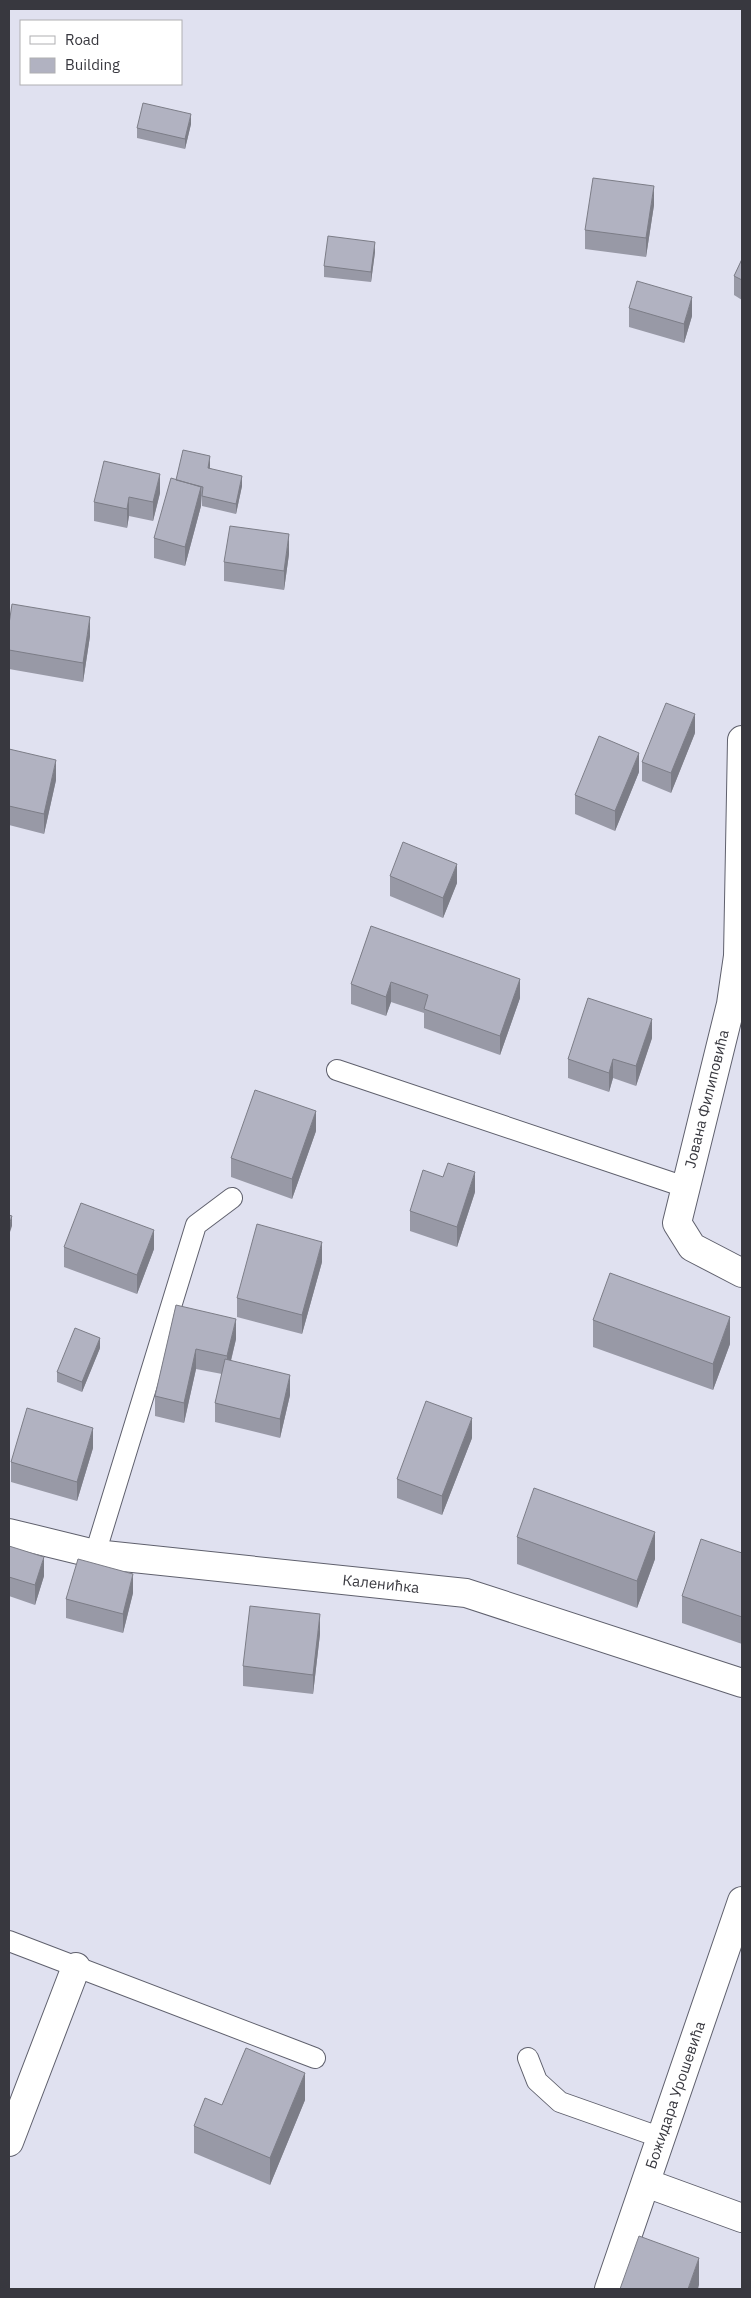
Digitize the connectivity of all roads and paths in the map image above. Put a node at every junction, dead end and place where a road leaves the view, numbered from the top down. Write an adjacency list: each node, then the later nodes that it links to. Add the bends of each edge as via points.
1 (742, 740): 2 (street, Јована Филиповића)
2 (740, 957): 4 (street, Јована Филиповића)
3 (337, 1070): 4 (lane)
4 (686, 1187): 6 (street, Јована Филиповића, via 677,1224 692,1247)
5 (232, 1198): 8 (lane, via 196,1225)
6 (742, 1273)
7 (9, 1533): 8 (street, Каленићка)
8 (95, 1554): 9 (street, Каленићка, via 466,1593)
9 (742, 1682)
10 (742, 1901): 15 (street, Божидара Урошевића)
11 (9, 1941): 12 (lane)
12 (76, 1967): 13 (lane); 16 (street)
13 (315, 2058)
14 (528, 2058): 15 (lane, via 537,2081 560,2102)
15 (662, 2138): 17 (street, Божидара Урошевића)
16 (9, 2142)
17 (646, 2184): 18 (street); 19 (street, Божидара Урошевића)
18 (742, 2218)
19 (609, 2289)

